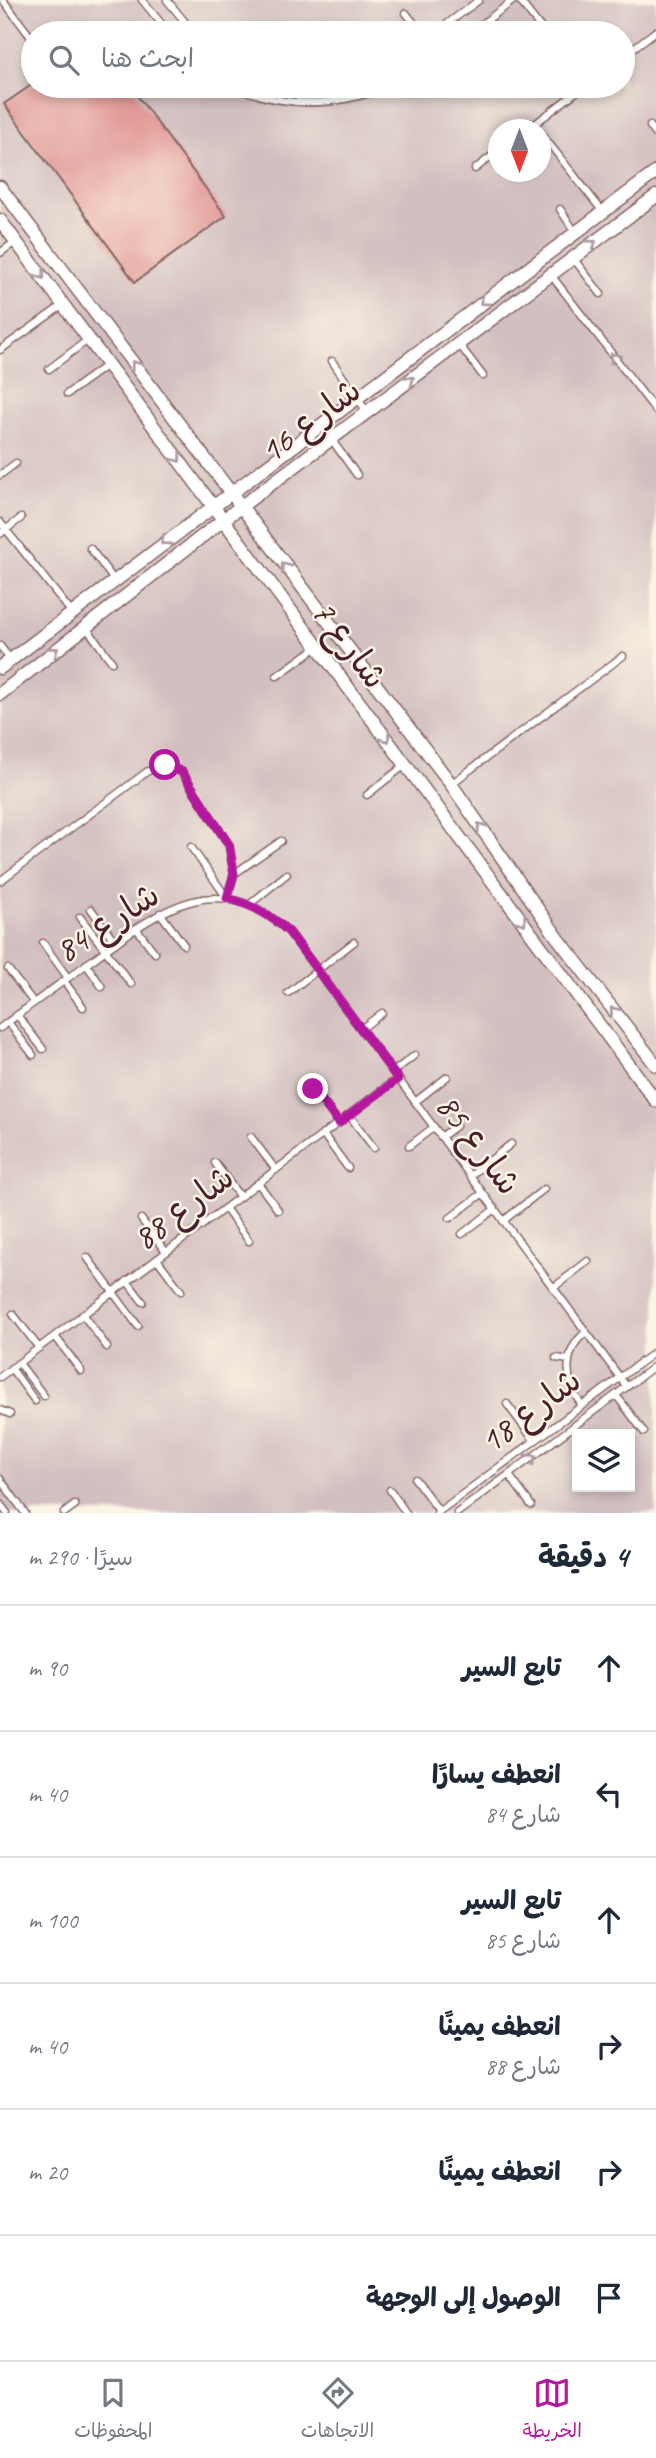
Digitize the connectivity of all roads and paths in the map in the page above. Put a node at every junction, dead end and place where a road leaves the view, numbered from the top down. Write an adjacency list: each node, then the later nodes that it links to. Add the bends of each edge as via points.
1 (3, 0): 13 (lane)
2 (142, 0): 7 (lane)
3 (167, 0): 8 (lane)
4 (479, 0): 10 (lane)
5 (517, 0): 11 (lane); 12 (lane)
6 (407, 13): 9 (lane)
7 (159, 21)
8 (184, 21)
9 (413, 21)
10 (451, 21)
11 (487, 21)
12 (535, 21)
13 (21, 24)
14 (656, 31): 15 (lane)
15 (635, 48)
16 (270, 98): 17 (lane, via 308,103)
17 (350, 98)
18 (571, 98): 19 (lane)
19 (549, 119)
20 (650, 126): 21 (lane)
21 (656, 135)
22 (551, 146): 29 (lane)
23 (488, 159): 24 (lane)
24 (475, 169)
25 (656, 172): 29 (street, شارع 16)
26 (0, 187): 56 (street, شارع 7, one-way to 26)
27 (656, 196): 33 (street, شارع 16, one-way to 27)
28 (560, 209): 31 (lane)
29 (603, 212): 31 (street, شارع 16)
30 (5, 231): 32 (lane); 38 (street, شارع 7, one-way to 38)
31 (575, 232): 35 (street, شارع 16)
32 (0, 253)
33 (573, 258): 34 (street, شارع 16); 36 (lane)
34 (551, 275): 37 (street, شارع 16); 48 (lane, one-way to 34)
35 (504, 286): 37 (street); 47 (street, شارع 16, one-way to 47)
36 (601, 294)
37 (517, 300): 40 (street, شارع 16)
38 (63, 305): 39 (street, شارع 7); 41 (lane)
39 (89, 340): 43 (street, شارع 7); 44 (lane)
40 (459, 344): 45 (lane); 50 (street, شارع 16, one-way to 40)
41 (0, 350)
42 (332, 361): 47 (lane)
43 (107, 365): 46 (lane); 57 (street, شارع 7, one-way to 57)
44 (49, 369)
45 (483, 376)
46 (67, 394)
47 (356, 397): 50 (lane); 51 (street, شارع 16)
48 (653, 401): 49 (lane)
49 (656, 411)
50 (367, 412): 52 (street, شارع 16)
51 (320, 424): 52 (lane); 56 (street, شارع 16)
52 (331, 439): 55 (lane); 58 (street, شارع 16)
53 (16, 463): 54 (lane)
54 (0, 475)
55 (357, 475)
56 (229, 493): 57 (street, شارع 16); 58 (street, شارع 7)
57 (212, 506): 60 (street, شارع 7); 64 (street, شارع 16, one-way to 64)
58 (240, 508): 60 (street, شارع 16); 77 (street, شارع 7, one-way to 58)
59 (21, 519): 62 (lane)
60 (223, 520): 66 (street, شارع 16); 70 (street, شارع 7)
61 (0, 522): 62 (lane)
62 (3, 532): 67 (lane)
63 (90, 548): 65 (lane)
64 (132, 566): 65 (street, شارع 16); 66 (street)
65 (114, 580): 67 (street, شارع 16)
66 (143, 581): 68 (street, شارع 16)
67 (72, 612): 73 (street, شارع 16)
68 (85, 626): 72 (lane); 75 (street, شارع 16, one-way to 68)
69 (0, 646): 73 (lane)
70 (317, 647): 74 (lane); 76 (street, شارع 7, one-way to 76)
71 (623, 656): 77 (lane)
72 (112, 662)
73 (5, 664)
74 (277, 676)
75 (1, 690)
76 (405, 765): 78 (lane); 118 (street, شارع 7, one-way to 118)
77 (451, 784): 114 (street, شارع 7, one-way to 77, via 557,937)
78 (367, 795)
79 (281, 841): 81 (lane)
80 (191, 847): 84 (lane)
81 (234, 874): 83 (lane, via 229,845 182,772 165,765 148,771); 84 (lane)
82 (287, 874): 85 (lane)
83 (0, 881)
84 (227, 898): 85 (lane, شارع 84); 87 (lane, شارع 84, via 202,898)
85 (250, 904): 90 (lane, شارع 84)
86 (91, 909): 93 (lane)
87 (160, 913): 89 (lane, شارع 84); 94 (lane)
88 (80, 917): 95 (lane)
89 (136, 928): 93 (lane, شارع 84); 96 (lane)
90 (289, 932): 99 (lane, شارع 85)
91 (354, 942): 99 (lane)
92 (43, 943): 100 (lane)
93 (116, 943): 95 (lane, شارع 84)
94 (184, 945)
95 (106, 950): 97 (lane, شارع 84); 101 (lane)
96 (155, 953)
97 (86, 964): 100 (lane, شارع 84); 102 (lane)
98 (8, 969): 104 (lane)
99 (317, 971): 103 (lane); 110 (lane, شارع 85)
100 (66, 979): 104 (lane, شارع 84); 105 (lane)
101 (131, 984)
102 (102, 987)
103 (288, 993)
104 (34, 1003): 107 (lane, شارع 84)
105 (83, 1007)
106 (382, 1013): 110 (lane)
107 (18, 1015): 108 (lane, شارع 84); 111 (lane)
108 (8, 1022): 109 (lane, شارع 84); 112 (lane)
109 (0, 1028)
110 (361, 1029): 115 (lane, شارع 85)
111 (43, 1049)
112 (33, 1055)
113 (415, 1055): 115 (lane, شارع 88)
114 (656, 1065)
115 (395, 1075): 119 (lane, شارع 85); 120 (lane, شارع 88)
116 (447, 1077): 119 (lane)
117 (313, 1089): 121 (lane)
118 (656, 1101)
119 (415, 1102): 123 (lane, شارع 85)
120 (349, 1115): 121 (lane, شارع 88); 129 (lane)
121 (339, 1123): 124 (lane, شارع 88)
122 (456, 1126): 126 (lane)
123 (434, 1127): 126 (lane, شارع 85); 128 (lane)
124 (323, 1134): 131 (lane); 132 (lane, شارع 88)
125 (251, 1137): 132 (lane)
126 (441, 1137): 133 (lane, شارع 85)
127 (511, 1144): 133 (lane)
128 (409, 1146)
129 (374, 1148)
130 (215, 1163): 137 (lane)
131 (348, 1168)
132 (276, 1170): 134 (lane, شارع 88)
133 (470, 1176): 136 (lane, شارع 85)
134 (258, 1183): 137 (lane, شارع 88); 140 (lane)
135 (544, 1189): 143 (lane)
136 (483, 1193): 139 (lane, شارع 85); 141 (lane)
137 (240, 1197): 138 (lane, شارع 88)
138 (225, 1208): 145 (lane); 146 (lane, شارع 88)
139 (495, 1209): 143 (lane, شارع 85); 144 (lane)
140 (278, 1210)
141 (450, 1218)
142 (141, 1219): 146 (lane)
143 (503, 1221): 151 (lane, شارع 85)
144 (462, 1234)
145 (249, 1241)
146 (166, 1252): 148 (lane, شارع 88)
147 (87, 1257): 153 (lane)
148 (157, 1259): 150 (lane, شارع 88); 152 (lane)
149 (588, 1261): 151 (lane)
150 (128, 1281): 153 (lane, شارع 88); 154 (lane)
151 (554, 1288): 158 (lane, شارع 85)
152 (181, 1291)
153 (113, 1292): 156 (lane, شارع 88); 157 (lane)
154 (144, 1302)
155 (13, 1314): 161 (lane)
156 (83, 1314): 159 (lane, شارع 88); 160 (lane)
157 (138, 1326)
158 (586, 1332): 164 (lane); 170 (lane, شارع 85)
159 (55, 1336): 161 (lane, شارع 88); 168 (lane)
160 (107, 1347)
161 (39, 1348): 165 (lane, شارع 88)
162 (656, 1351): 170 (lane, شارع 18)
163 (556, 1358): 164 (lane)
164 (569, 1360): 176 (lane, via 570,1386)
165 (19, 1363): 167 (lane, شارع 88); 173 (lane)
166 (656, 1365): 171 (lane, شارع 18)
167 (11, 1368): 169 (lane, شارع 88); 174 (lane)
168 (81, 1371)
169 (0, 1377)
170 (620, 1377): 171 (lane, شارع 85); 176 (lane, شارع 18)
171 (627, 1387): 172 (lane, شارع 18)
172 (616, 1395): 179 (lane); 181 (lane, شارع 18, one-way to 172)
173 (44, 1396)
174 (35, 1401)
175 (508, 1404): 180 (lane)
176 (581, 1404): 180 (lane, شارع 18)
177 (0, 1410): 178 (lane)
178 (10, 1414)
179 (643, 1432)
180 (533, 1440): 187 (lane, شارع 18)
181 (509, 1475): 186 (lane); 191 (lane, شارع 18)
182 (0, 1479): 188 (lane)
183 (415, 1479): 187 (lane)
184 (390, 1490): 190 (lane)
185 (75, 1505): 189 (lane)
186 (531, 1505)
187 (438, 1512)
188 (25, 1513)
189 (64, 1513)
190 (406, 1513)
191 (457, 1513)

